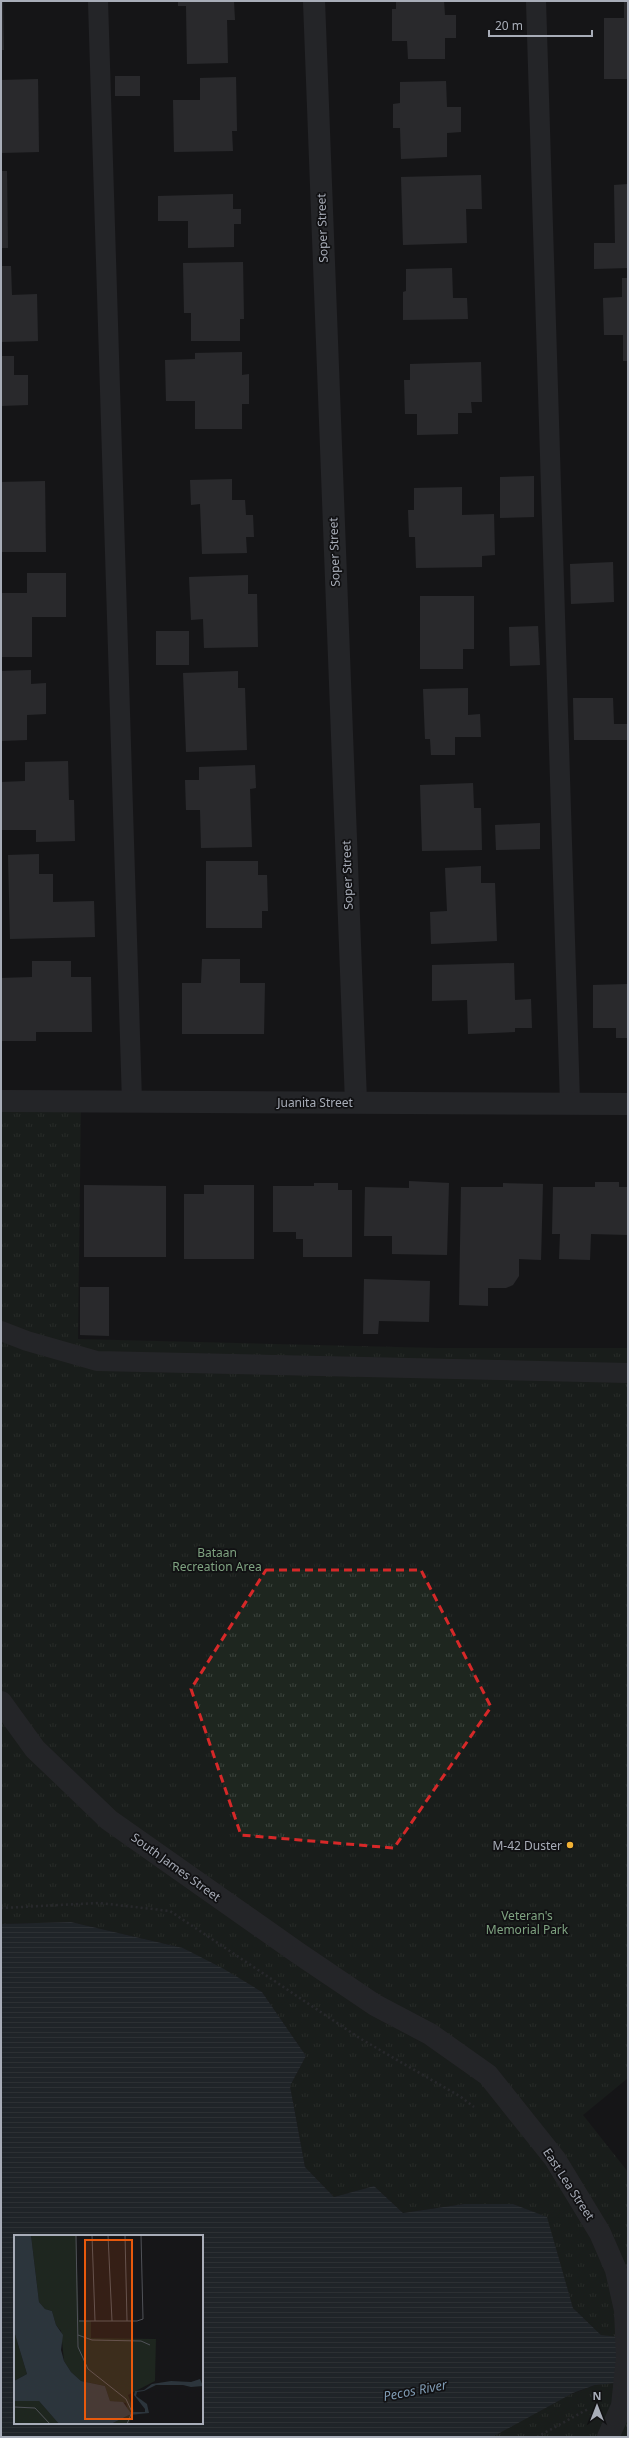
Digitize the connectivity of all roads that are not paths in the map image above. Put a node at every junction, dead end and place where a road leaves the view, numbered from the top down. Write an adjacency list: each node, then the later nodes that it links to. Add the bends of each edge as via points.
1 (98, 1): 5 (lane)
2 (314, 1): 6 (street, Soper Street)
3 (536, 1): 7 (lane)
4 (1, 1101): 5 (street, Juanita Street)
5 (132, 1102): 6 (street, Juanita Street)
6 (356, 1102): 7 (street, Juanita Street)
7 (570, 1103): 8 (street, Juanita Street)
8 (628, 1104)
9 (1, 1331): 10 (lane, via 27,1342 97,1361)
10 (628, 1373)
11 (1, 1702): 12 (street, South James Street, via 35,1750 109,1820)
12 (375, 2005): 13 (street, East Lea Street, via 430,2034 488,2075 555,2159 600,2233 616,2270 625,2310)
13 (627, 2334): 14 (street, East Lea Street, via 622,2406)
14 (608, 2437)

